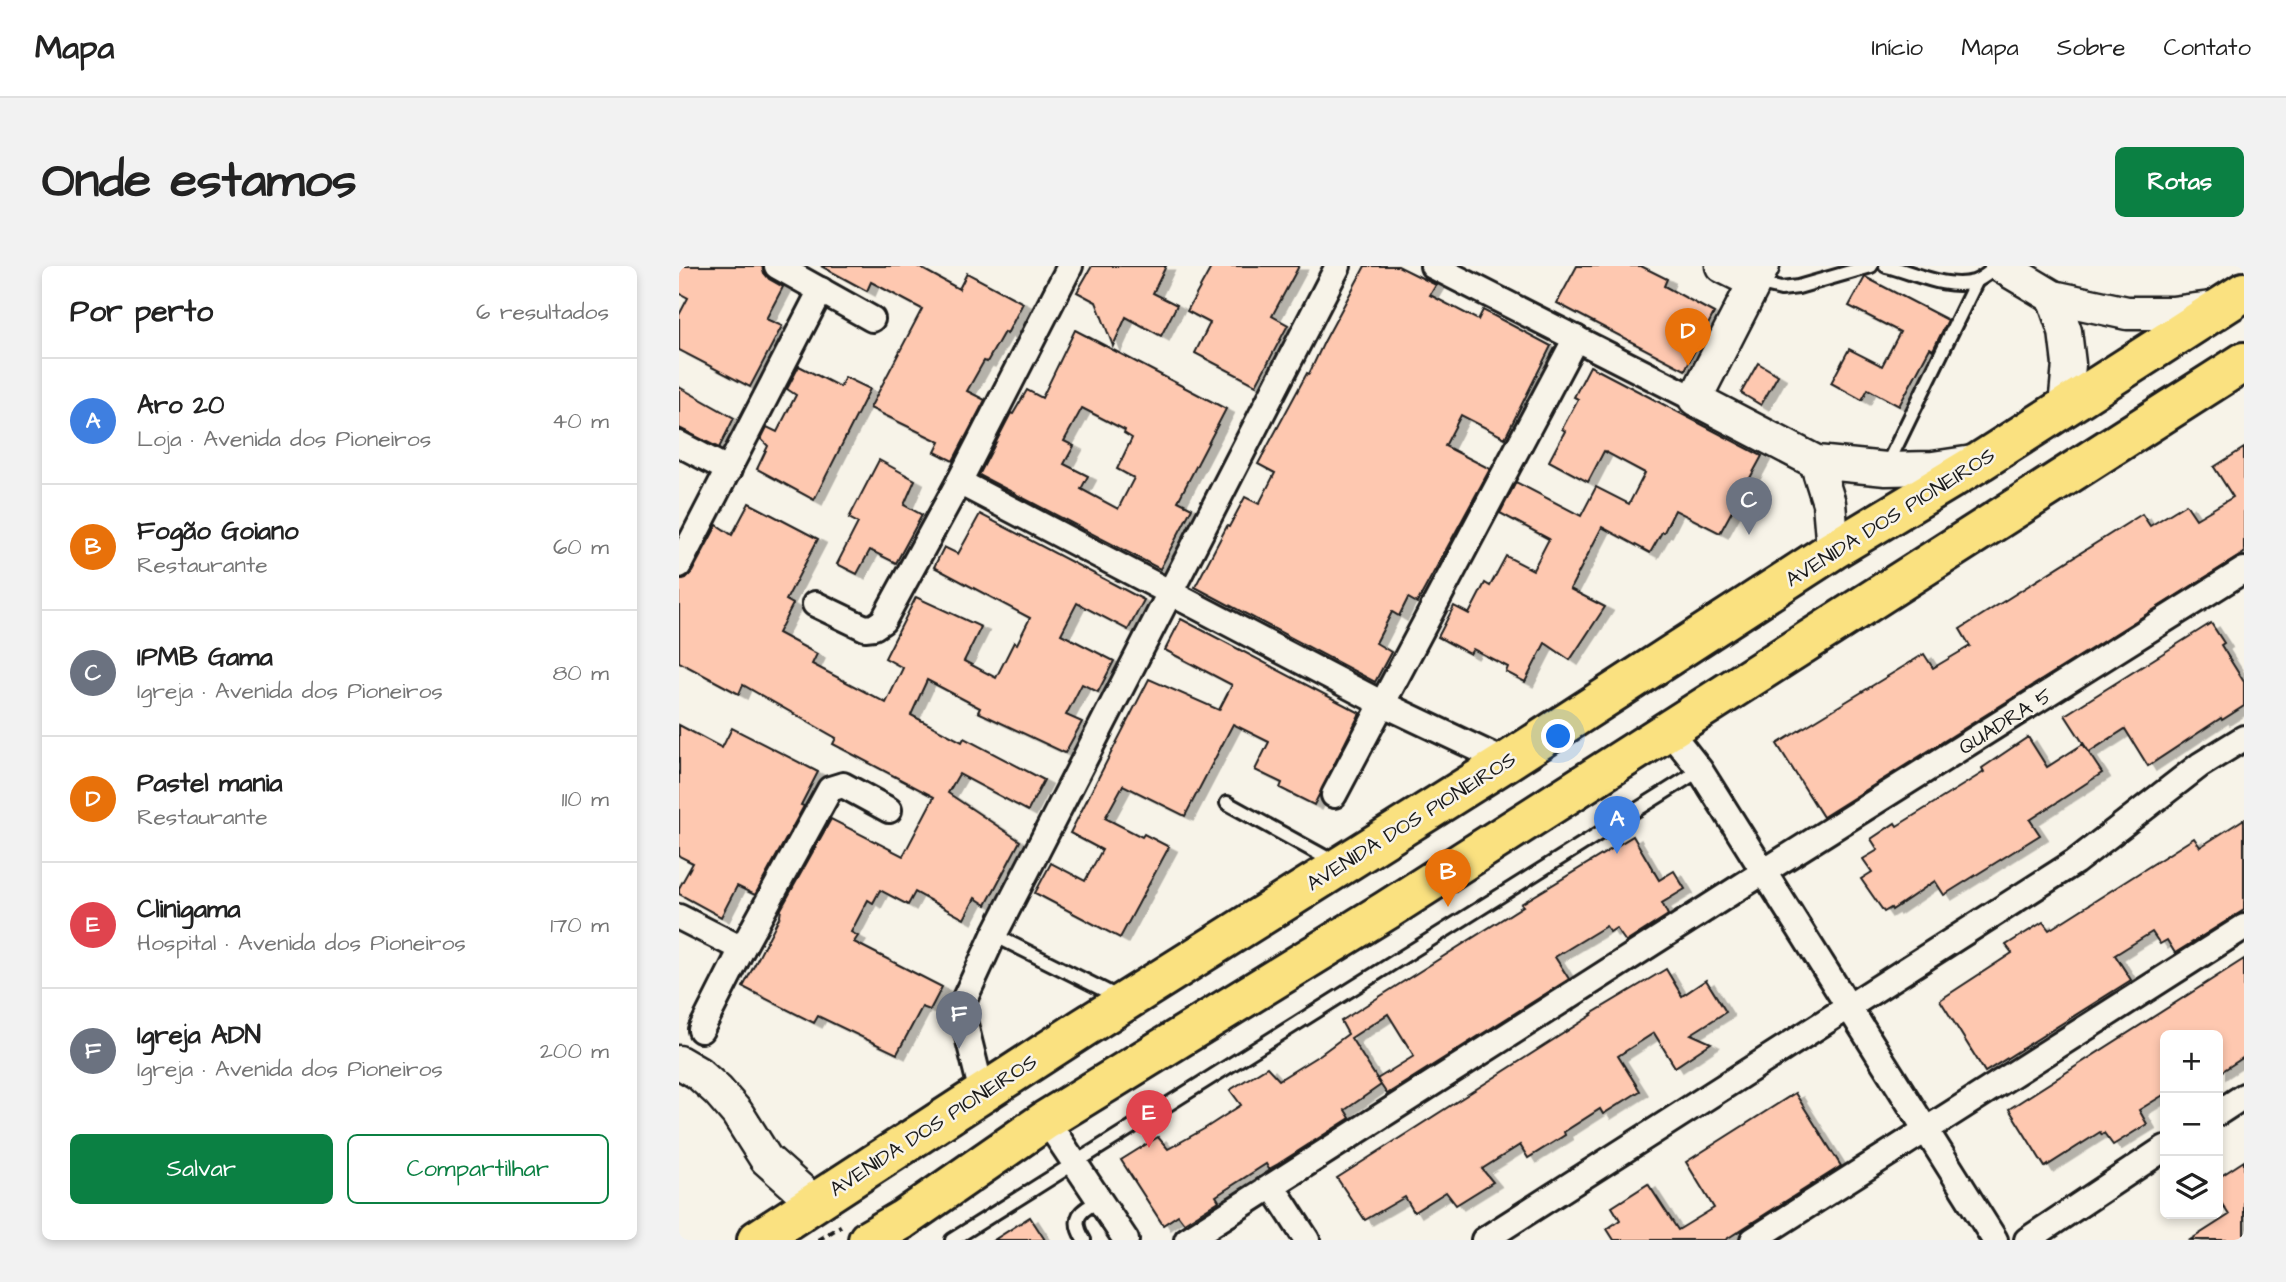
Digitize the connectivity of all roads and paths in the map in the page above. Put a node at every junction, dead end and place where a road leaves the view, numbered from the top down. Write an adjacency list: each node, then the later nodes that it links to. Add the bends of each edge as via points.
1 (777, 266): 10 (street)
2 (1070, 266): 25 (street)
3 (1338, 266): 29 (street)
4 (1433, 266): 14 (street)
5 (1722, 266): 9 (street)
6 (1871, 266): 9 (lane, via 1781,289)
7 (1889, 266): 8 (lane, via 1945,282)
8 (1991, 271): 11 (street); 23 (lane)
9 (1758, 274): 17 (street)
10 (821, 290): 13 (street); 24 (street)
11 (2053, 297): 12 (street, via 2127,313 2172,313); 18 (street, via 2065,331 2069,364)
12 (2232, 300): 16 (main road, AVENIDA DOS PIONEIROS)
13 (871, 319)
14 (1576, 338): 17 (street); 31 (street)
15 (2244, 362): 19 (main road)
16 (2101, 383): 18 (main road, AVENIDA DOS PIONEIROS); 19 (main road, via 2123,400 2126,421)
17 (1695, 399): 22 (street)
18 (2065, 407): 21 (main road, AVENIDA DOS PIONEIROS)
19 (2114, 443): 32 (main road)
20 (679, 444): 24 (street)
21 (1980, 461): 23 (street); 26 (main road, AVENIDA DOS PIONEIROS)
22 (1816, 462): 23 (street); 26 (street, via 1829,503)
23 (1886, 469)
24 (729, 470): 27 (street)
25 (959, 482): 29 (street); 30 (street, via 883,621 865,628)
26 (1833, 550): 34 (main road, AVENIDA DOS PIONEIROS)
27 (679, 565)
28 (2244, 570): 40 (street, QUADRA 5)
29 (1170, 594): 31 (street); 44 (street)
30 (815, 604)
31 (1381, 704): 34 (street); 36 (street)
32 (1668, 729): 35 (street); 41 (main road)
33 (2244, 738): 47 (street, via 2200,765 2075,862)
34 (1506, 762): 39 (main road, AVENIDA DOS PIONEIROS)
35 (1700, 770): 40 (street); 59 (lane)
36 (1334, 795)
37 (1227, 803): 39 (lane)
38 (889, 810): 45 (street, via 843,785 830,789)
39 (1341, 866): 41 (main road, via 1339,890 1349,907 1361,914); 46 (main road, AVENIDA DOS PIONEIROS)
40 (1765, 871): 47 (street); 60 (street, QUADRA 5)
41 (1387, 910): 51 (main road)
42 (679, 917): 45 (street)
43 (2244, 928): 56 (street)
44 (994, 935): 46 (lane); 52 (street, via 962,1012)
45 (742, 949): 49 (street)
46 (1126, 1001): 48 (main road, AVENIDA DOS PIONEIROS)
47 (1849, 1006): 56 (street); 71 (street)
48 (1083, 1028): 51 (main road, via 1115,1028 1122,1036 1127,1049); 52 (main road, AVENIDA DOS PIONEIROS)
49 (701, 1030)
50 (679, 1062): 58 (street, via 718,1091)
51 (1109, 1080): 55 (main road)
52 (982, 1093): 62 (main road, AVENIDA DOS PIONEIROS)
53 (2244, 1096): 54 (street)
54 (2223, 1110)
55 (1046, 1120): 59 (street); 63 (main road)
56 (1925, 1129): 72 (street); 73 (street)
57 (2160, 1151): 74 (street)
58 (765, 1159): 62 (street); 64 (street)
59 (1075, 1162): 61 (street); 66 (lane)
60 (1272, 1186): 69 (street, QUADRA 5); 70 (street)
61 (1101, 1201): 67 (lane, via 1085,1207 1078,1219 1077,1229); 68 (street)
62 (814, 1202): 64 (main road, AVENIDA DOS PIONEIROS)
63 (908, 1230): 65 (main road)
64 (770, 1232)
65 (868, 1240)
66 (952, 1240)
67 (1084, 1240)
68 (1126, 1240)
69 (1187, 1240)
70 (1307, 1240)
71 (1485, 1240)
72 (1752, 1240)
73 (1995, 1240)
74 (2027, 1240)

